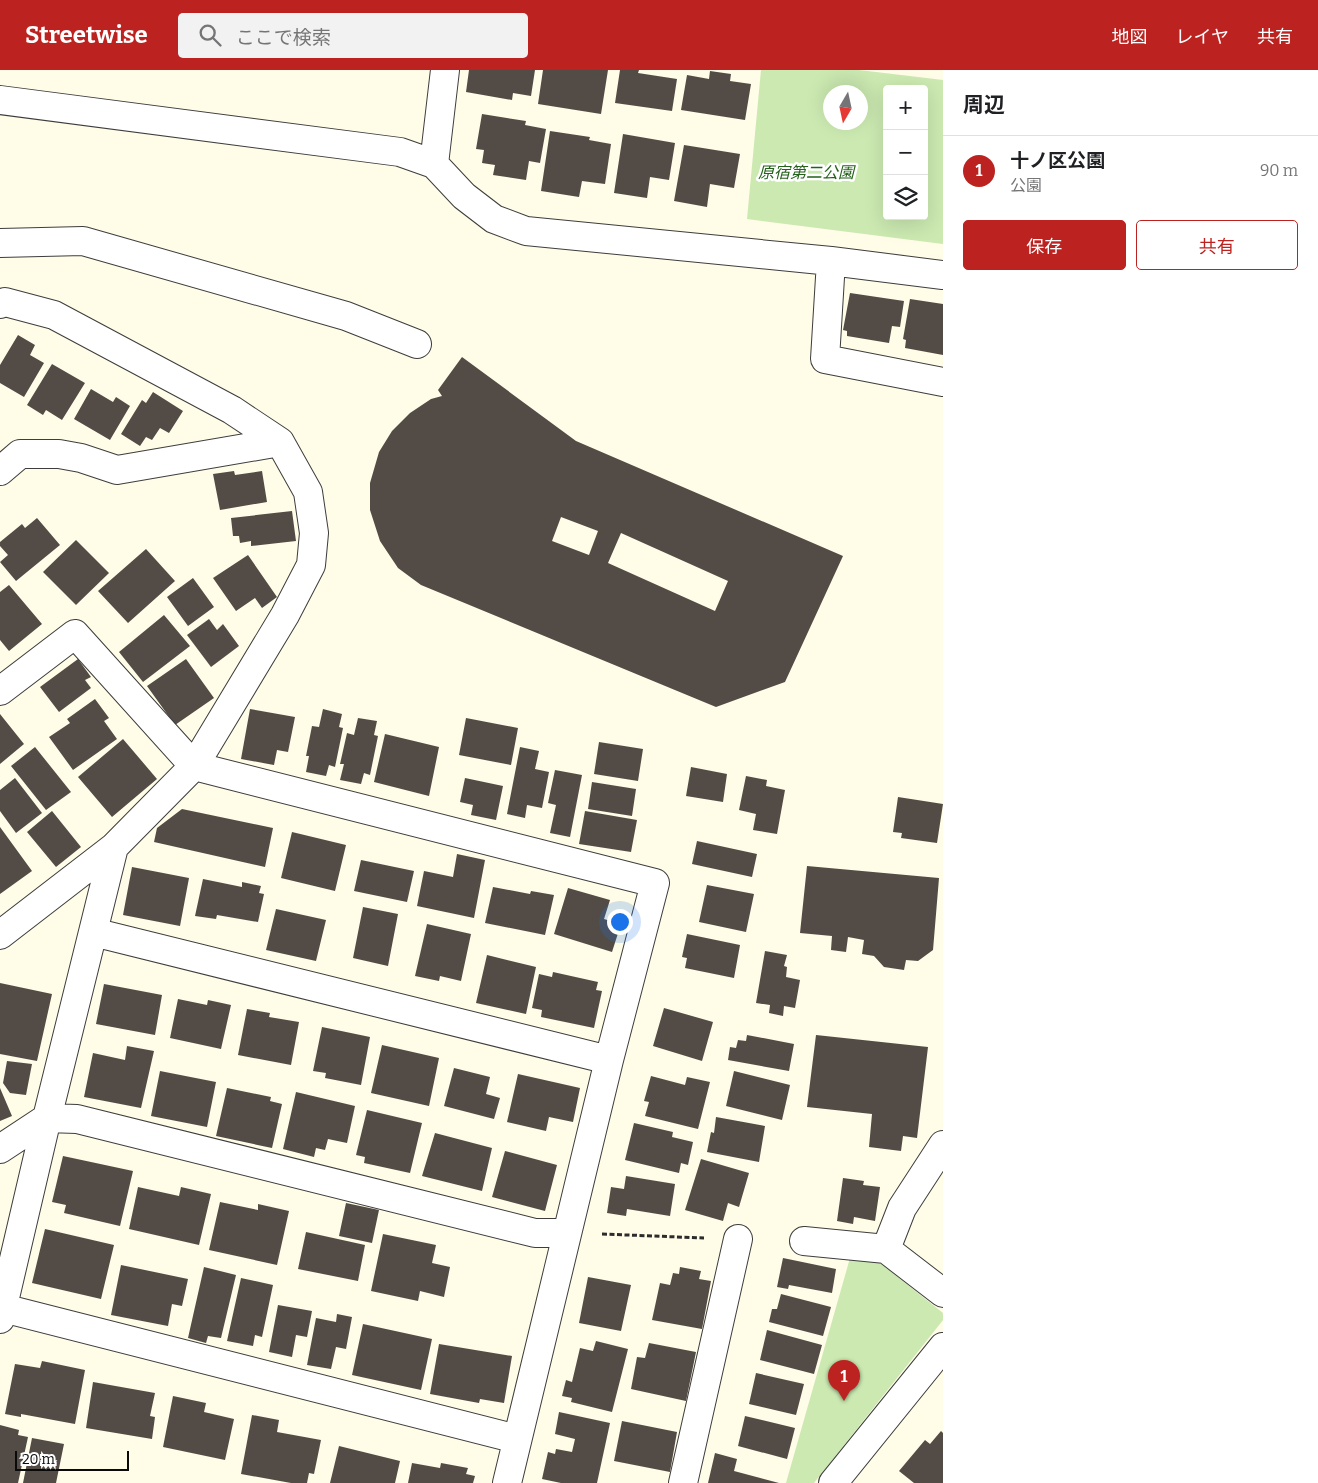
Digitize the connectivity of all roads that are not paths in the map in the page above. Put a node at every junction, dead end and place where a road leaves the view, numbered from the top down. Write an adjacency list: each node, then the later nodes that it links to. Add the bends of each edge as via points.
1 (445, 70): 3 (street)
2 (0, 100): 3 (street, via 400,152)
3 (434, 164): 5 (street, via 464,196 494,219 526,231)
4 (0, 243): 8 (street, via 83,241 346,316)
5 (831, 261): 6 (street); 9 (street, via 825,359)
6 (943, 275)
7 (0, 304): 10 (street, via 5,302 54,315 232,410)
8 (417, 344)
9 (943, 382)
10 (280, 442): 11 (street, via 117,470 59,454 20,454); 13 (street, via 308,492 314,533 311,565)
11 (0, 471)
12 (0, 692): 13 (street, via 75,634)
13 (194, 766): 14 (street); 17 (street, via 655,883)
14 (114, 847): 15 (street); 16 (street)
15 (93, 932): 17 (street); 18 (street)
16 (0, 935)
17 (608, 1060): 21 (street)
18 (47, 1118): 20 (street); 21 (street, via 77,1119 535,1233); 26 (street)
19 (943, 1144): 24 (street, via 902,1208)
20 (0, 1150)
21 (567, 1233): 28 (street)
22 (738, 1239): 30 (street)
23 (804, 1241): 24 (street)
24 (886, 1249): 25 (street)
25 (943, 1293)
26 (1, 1314): 28 (street)
27 (943, 1348): 31 (street)
28 (517, 1439): 29 (street)
29 (507, 1483)
30 (683, 1483)
31 (833, 1483)

